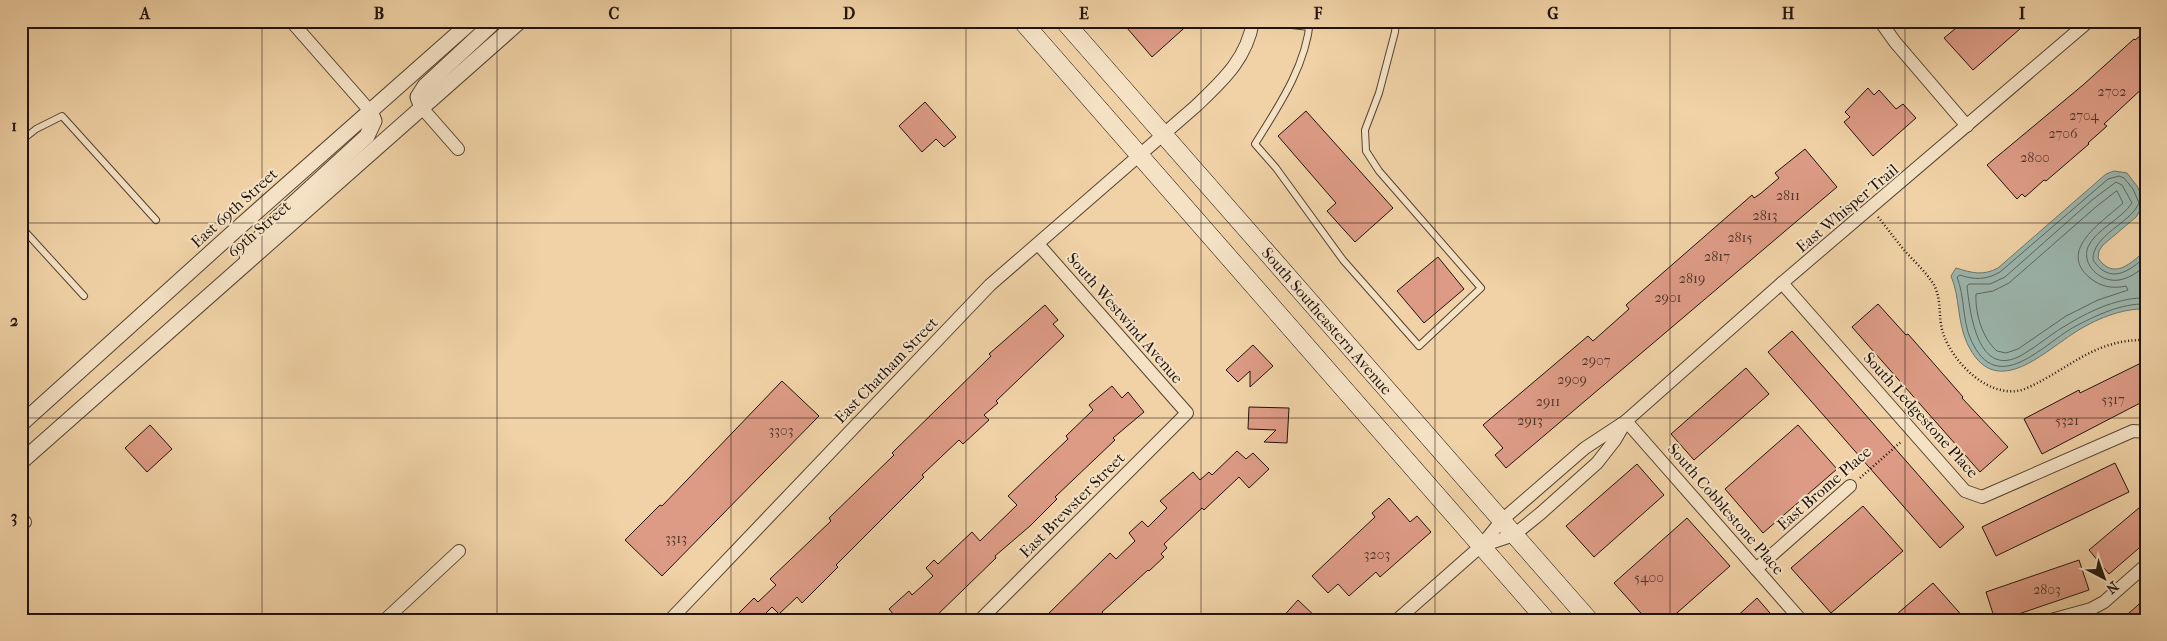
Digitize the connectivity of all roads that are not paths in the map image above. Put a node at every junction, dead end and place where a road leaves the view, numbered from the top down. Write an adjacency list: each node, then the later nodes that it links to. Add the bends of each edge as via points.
1 (291, 21): 14 (street)
2 (472, 21): 14 (street, East 69th Street)
3 (495, 21): 13 (street, via 425,86 418,97)
4 (520, 21): 13 (street, 69th Street)
5 (1022, 21): 19 (main road, South Southeastern Avenue)
6 (1064, 21): 16 (main road, South Southeastern Avenue)
7 (1253, 21): 16 (street, East Chatham Street, via 1242,56 1227,76)
8 (1257, 21): 12 (lane)
9 (1396, 21): 12 (lane, via 1379,94 1365,130 1366,151 1379,171 1481,288 1419,346 1343,260 1255,144 1284,98 1299,63)
10 (1880, 21): 15 (street)
11 (2089, 21): 15 (street, East Whisper Trail)
12 (1310, 24)
13 (422, 108): 18 (street); 23 (street, 69th Street)
14 (370, 111): 23 (street, via 374,121 367,136 270,226 250,248); 28 (street, East 69th Street)
15 (1967, 126): 24 (street, East Whisper Trail)
16 (1163, 135): 19 (street, East Chatham Street); 32 (main road, South Southeastern Avenue)
17 (21, 141): 20 (lane, via 62,116)
18 (458, 149)
19 (1139, 155): 22 (street, East Chatham Street); 34 (main road, South Southeastern Avenue)
20 (156, 220)
21 (21, 227): 25 (lane)
22 (1038, 244): 26 (street, South Westwind Avenue); 39 (street, East Chatham Street, via 968,307)
23 (237, 271): 30 (street, 69th Street)
24 (1782, 283): 27 (street, East Whisper Trail); 29 (street, South Ledgestone Place, via 1965,491 1982,497 2133,431)
25 (84, 296)
26 (1187, 413): 40 (street, East Brewster Street)
27 (1626, 420): 32 (street, East Whisper Trail, via 1585,448); 33 (street, East Whisper Trail, via 1597,463); 37 (street, South Cobblestone Place)
28 (21, 424)
29 (2146, 432)
30 (21, 462)
31 (1850, 486): 37 (street, East Brome Place)
32 (1502, 520): 33 (main road, South Southeastern Avenue); 34 (street, East Whisper Trail)
33 (1514, 535): 34 (street, East Whisper Trail); 43 (main road, South Southeastern Avenue)
34 (1481, 546): 41 (street); 42 (main road, South Southeastern Avenue)
35 (459, 552): 38 (street)
36 (2146, 565): 45 (street, via 2104,602)
37 (1756, 569): 44 (street, South Cobblestone Place)
38 (385, 620)
39 (670, 620)
40 (980, 620)
41 (1398, 620)
42 (1546, 620)
43 (1589, 620)
44 (1801, 620)
45 (2051, 620)

